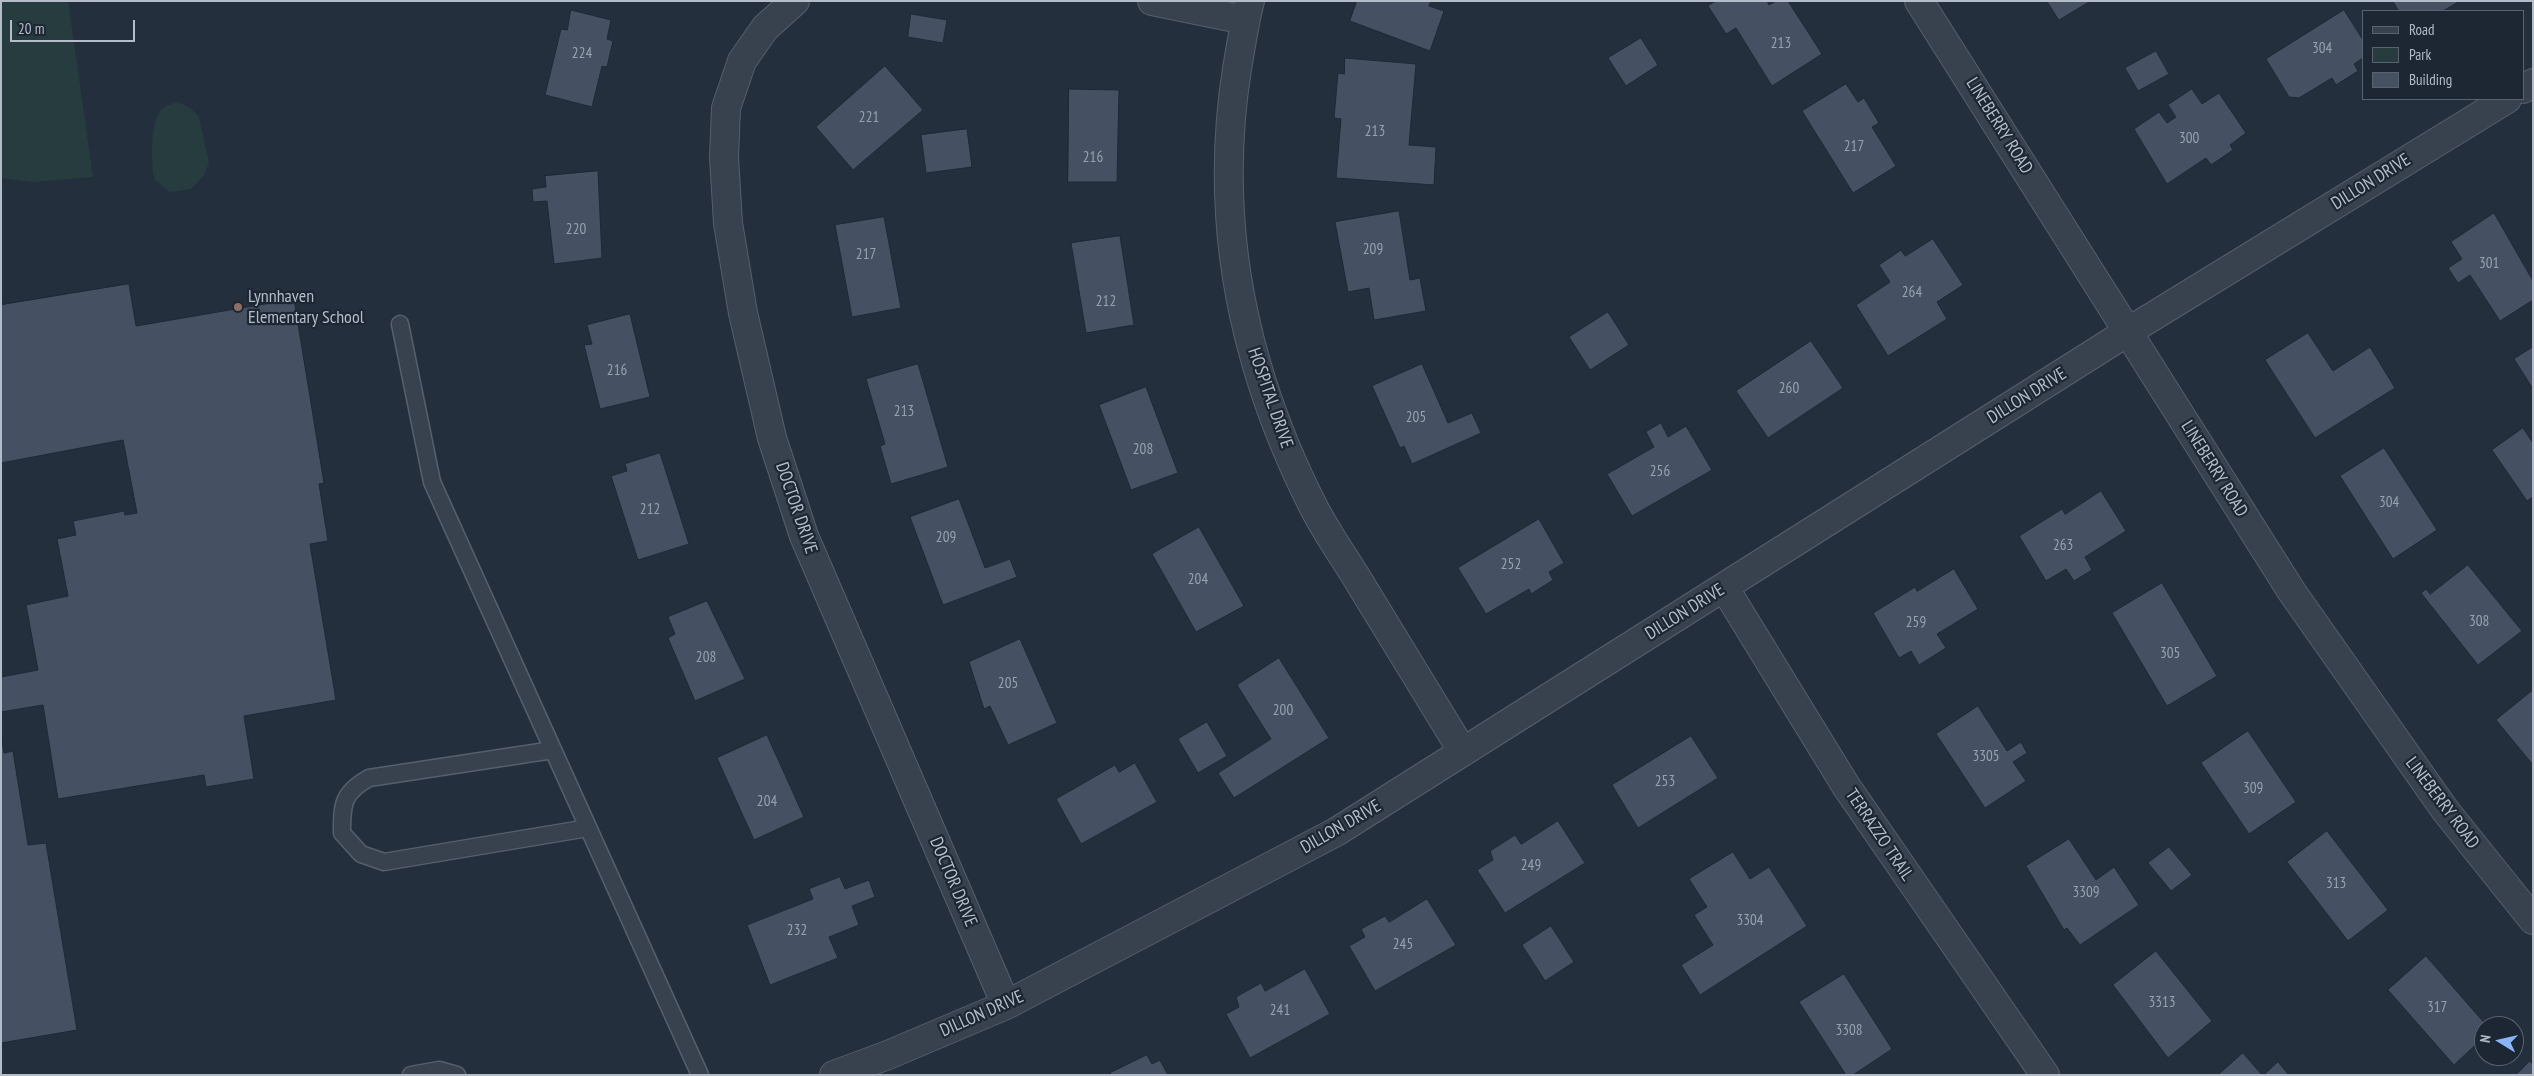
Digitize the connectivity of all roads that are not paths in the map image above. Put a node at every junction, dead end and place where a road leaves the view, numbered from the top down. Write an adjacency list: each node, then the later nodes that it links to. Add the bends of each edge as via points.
1 (795, 1): 13 (street, DOCTOR DRIVE, via 765,28 742,61 726,108 724,157 728,223 742,313 772,438 804,536)
2 (1152, 1): 4 (street)
3 (1919, 1): 7 (street, LINEBERRY ROAD)
4 (1248, 11): 10 (street, HOSPITAL DRIVE, via 1230,116 1228,196 1236,274 1253,357 1275,424 1311,504)
5 (2505, 100): 7 (street, DILLON DRIVE)
6 (400, 324): 9 (lane, via 432,482)
7 (2129, 331): 8 (street, DILLON DRIVE); 12 (street, LINEBERRY ROAD, via 2292,592 2444,810)
8 (1724, 587): 10 (street, DILLON DRIVE); 18 (street, TERRAZZO TRAIL, via 1846,786)
9 (553, 750): 11 (lane); 11 (lane, via 369,778 355,786 342,806 342,833 360,854 384,862)
10 (1463, 752): 13 (street, DILLON DRIVE, via 1336,832)
11 (588, 828): 16 (lane)
12 (2533, 920)
13 (1006, 1005): 17 (street, DILLON DRIVE)
14 (411, 1075): 15 (lane, via 439,1070)
15 (457, 1075)
16 (700, 1075)
17 (834, 1075)
18 (2045, 1075)

